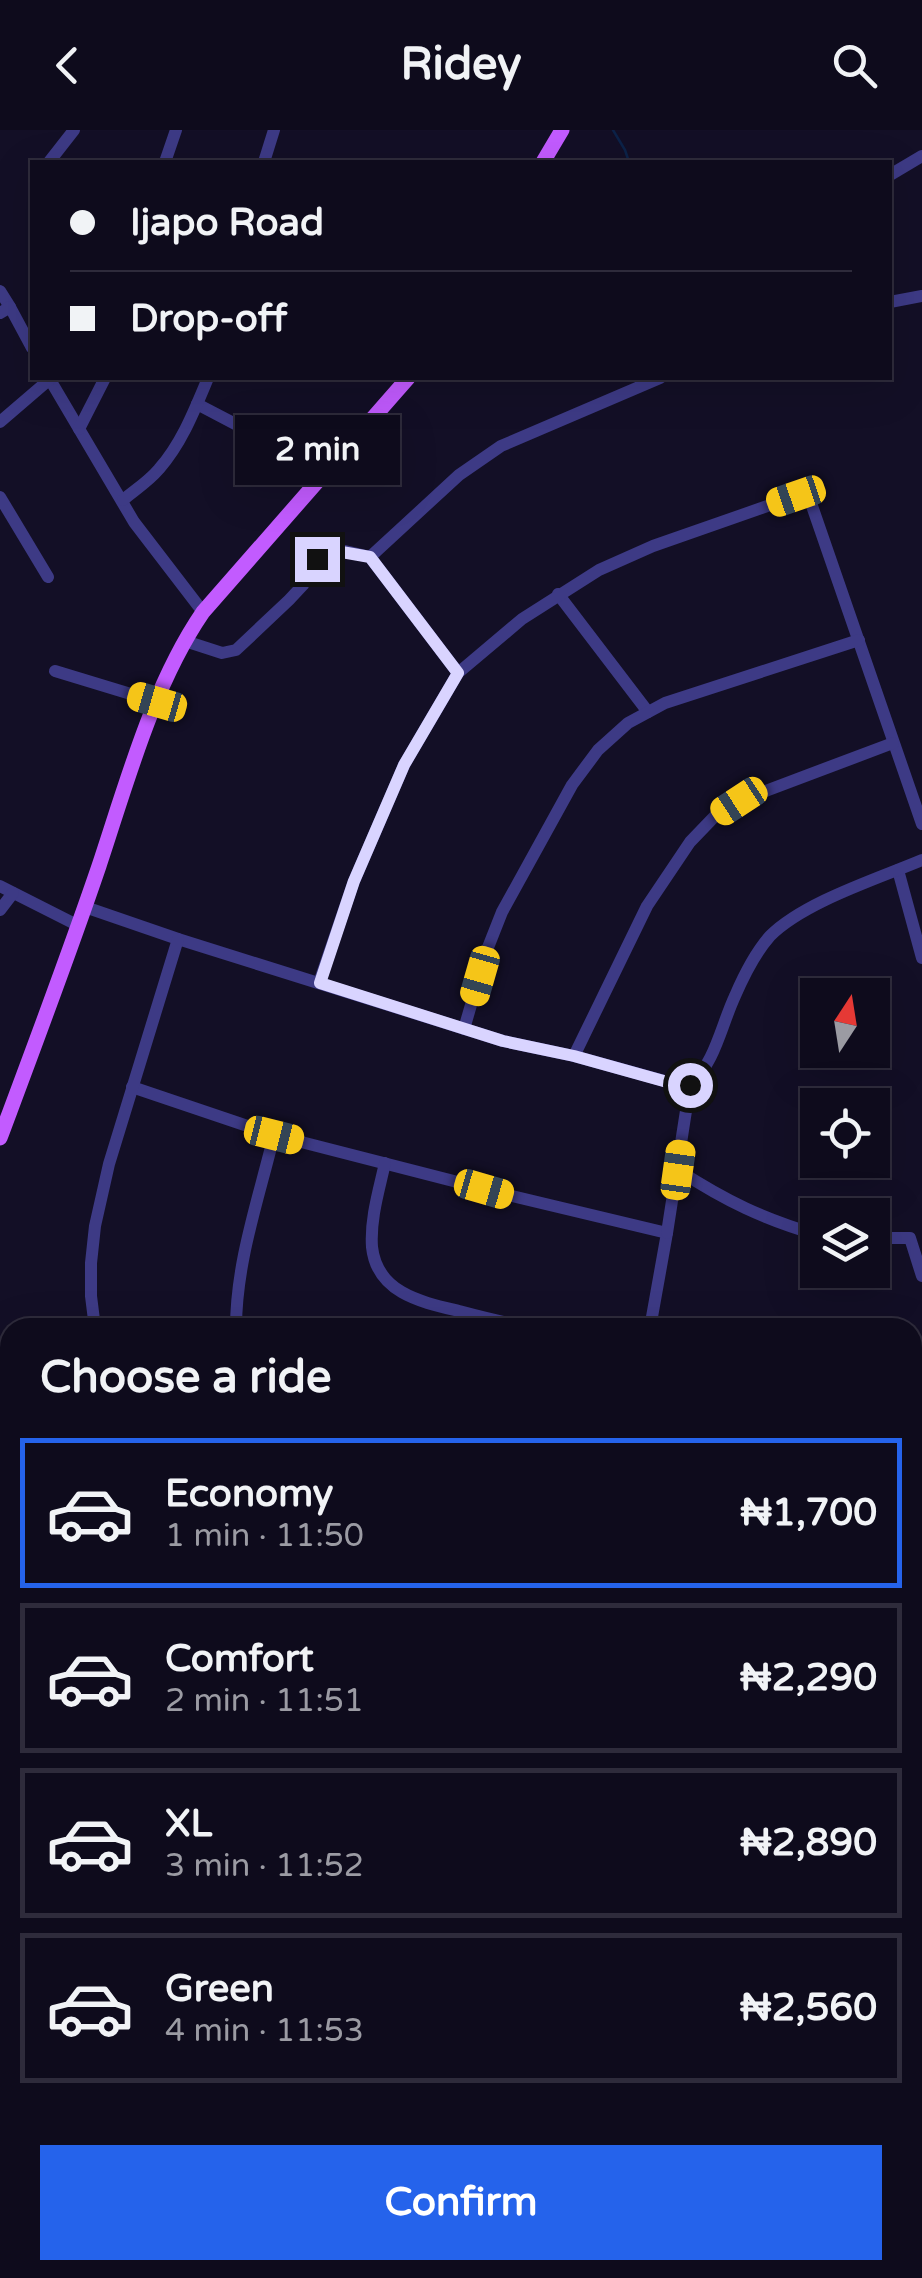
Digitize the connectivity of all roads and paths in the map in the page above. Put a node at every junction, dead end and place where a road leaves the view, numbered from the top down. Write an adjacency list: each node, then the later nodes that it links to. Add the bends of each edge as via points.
1 (74, 130): 6 (street)
2 (176, 130): 7 (street)
3 (274, 130): 8 (street)
4 (562, 130): 9 (main road)
5 (922, 156): 10 (street)
6 (51, 160)
7 (166, 160)
8 (265, 160)
9 (543, 160)
10 (892, 174)
11 (0, 291): 14 (street)
12 (922, 296): 13 (street)
13 (892, 302)
14 (5, 310): 15 (street)
15 (30, 345)
16 (48, 380): 23 (street)
17 (51, 380): 24 (street)
18 (104, 380): 24 (street)
19 (207, 380): 22 (street)
20 (406, 380): 25 (main road)
21 (655, 380): 28 (street, via 501,446 459,475)
22 (197, 404): 25 (street); 27 (street, via 168,458)
23 (0, 422)
24 (79, 428): 27 (street)
25 (324, 471): 31 (main road)
26 (0, 498): 29 (street)
27 (122, 500): 31 (street)
28 (370, 557): 32 (street, via 336,551 317,559 290,600 236,650 222,653); 35 (street)
29 (48, 577)
30 (558, 594): 33 (street, via 653,546 803,496); 35 (street); 37 (street)
31 (203, 612): 32 (main road)
32 (184, 640): 36 (main road)
33 (860, 640): 37 (street); 38 (street)
34 (56, 671): 36 (street)
35 (458, 673): 48 (street, via 404,765)
36 (157, 702): 43 (main road)
37 (648, 712): 49 (street, via 598,750 572,785 502,912)
38 (893, 743): 39 (street); 50 (street, via 715,816 647,906)
39 (922, 824)
40 (922, 860): 41 (street)
41 (898, 870): 47 (street); 51 (street, via 832,898 771,935 745,974 705,1070)
42 (6, 890): 44 (street); 45 (street)
43 (85, 907): 45 (main road); 46 (street)
44 (0, 910)
45 (79, 926): 54 (main road)
46 (178, 939): 48 (street); 52 (street)
47 (922, 958)
48 (320, 983): 49 (street)
49 (464, 1029): 50 (street)
50 (574, 1056): 51 (street)
51 (690, 1085): 56 (street)
52 (132, 1087): 53 (street); 61 (street, via 95,1226)
53 (274, 1135): 55 (street); 62 (street, via 240,1273)
54 (0, 1138)
55 (385, 1162): 58 (street); 63 (street, via 372,1246 384,1280 425,1304)
56 (678, 1170): 57 (street, via 721,1198); 58 (street)
57 (800, 1229)
58 (667, 1233): 64 (street)
59 (890, 1238): 60 (street, via 910,1238)
60 (922, 1276)
61 (94, 1318)
62 (236, 1318)
63 (484, 1318)
64 (652, 1318)

